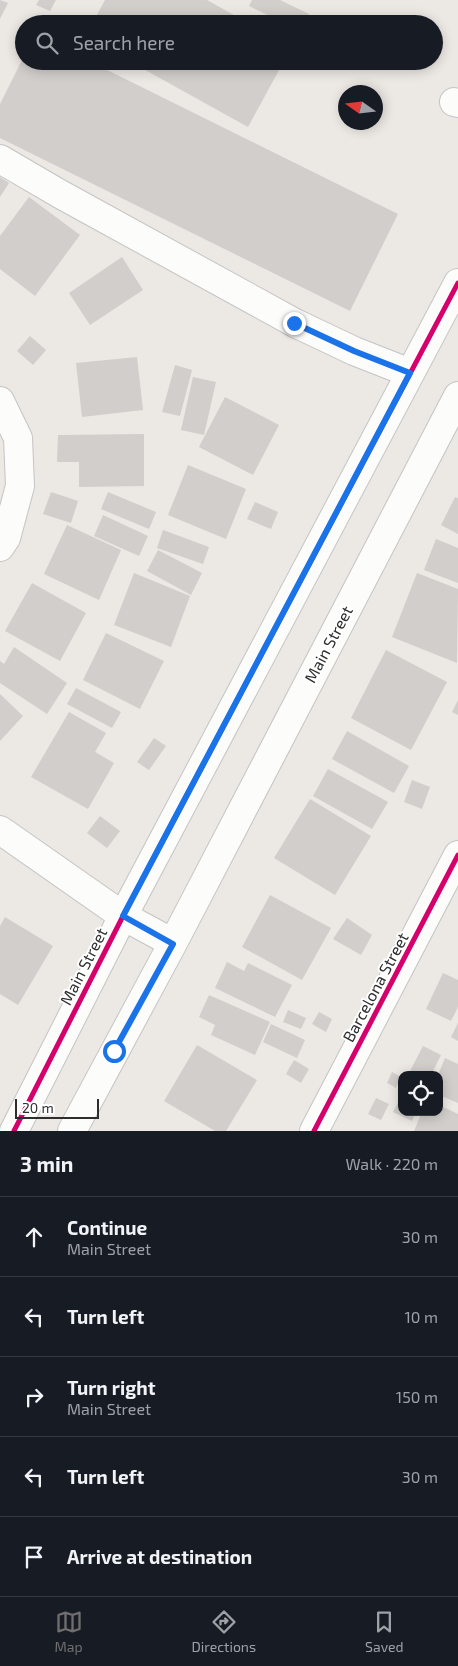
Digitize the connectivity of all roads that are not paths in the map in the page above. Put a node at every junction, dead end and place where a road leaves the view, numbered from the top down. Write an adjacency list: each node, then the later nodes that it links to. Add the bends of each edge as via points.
1 (0, 159): 3 (street, via 294,323)
2 (458, 283): 3 (street, Main Street)
3 (410, 373): 9 (street, Main Street)
4 (458, 396): 10 (street, Main Street)
5 (0, 401): 6 (street, via 18,438 20,486 6,538)
6 (0, 547)
7 (0, 830): 9 (street)
8 (458, 855): 13 (street, Barcelona Street)
9 (123, 916): 10 (street); 11 (street, Main Street)
10 (173, 944): 12 (street, Main Street)
11 (14, 1131)
12 (72, 1131)
13 (314, 1131)

